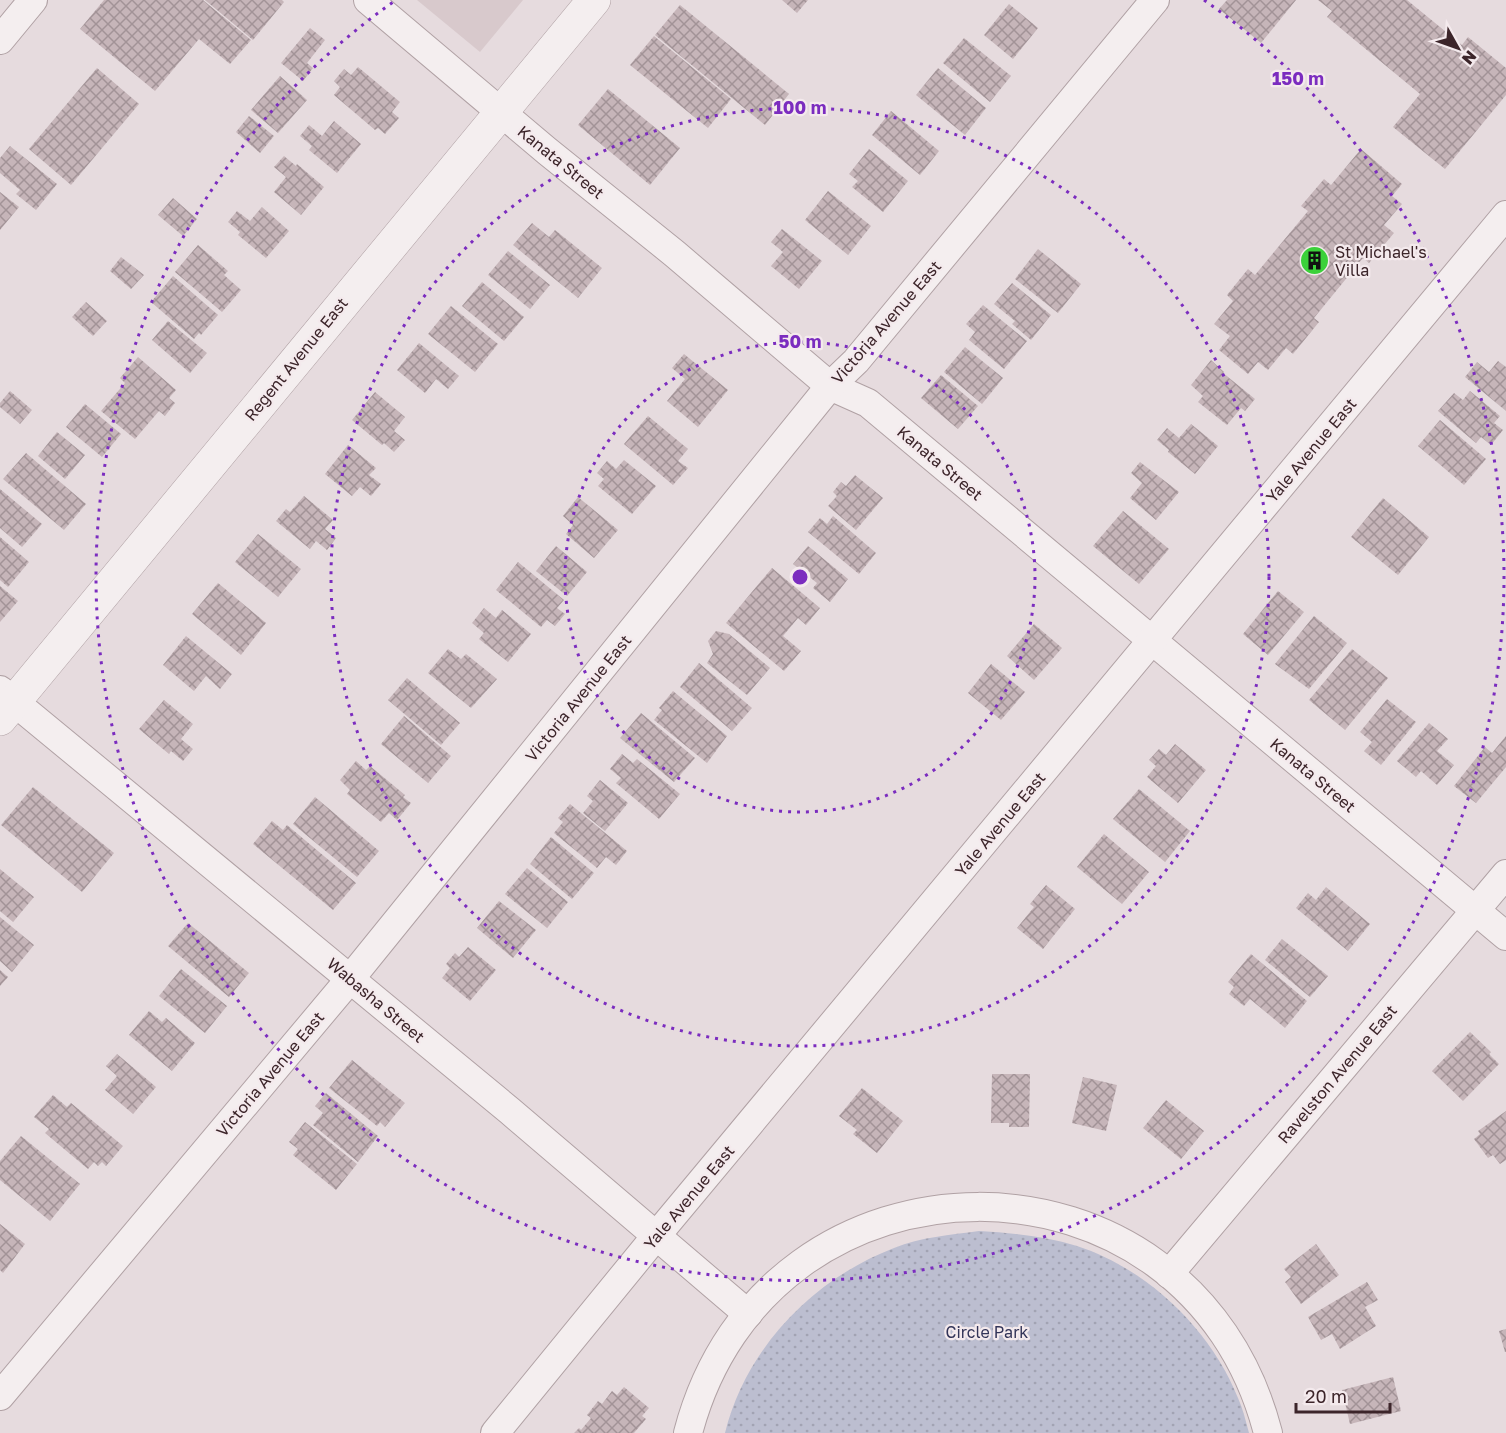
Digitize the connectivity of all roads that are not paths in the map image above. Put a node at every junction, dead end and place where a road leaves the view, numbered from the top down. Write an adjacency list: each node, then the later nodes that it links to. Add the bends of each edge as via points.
1 (33, 0): 5 (street)
2 (368, 0): 6 (street, Kanata Street)
3 (594, 0): 6 (street, Regent Avenue East)
4 (1155, 0): 8 (street, Victoria Avenue East, via 856,361)
5 (0, 40)
6 (501, 112): 8 (street, Kanata Street); 10 (street, Regent Avenue East)
7 (1506, 215): 9 (street, Yale Avenue East)
8 (830, 386): 9 (street, Kanata Street, via 868,403); 14 (street, Victoria Avenue East)
9 (1152, 642): 12 (street, Kanata Street); 15 (street, Yale Avenue East)
10 (5, 704): 14 (street, Wabasha Street)
11 (1506, 874): 12 (street, Ravelston Avenue East)
12 (1476, 910): 13 (street, Kanata Street); 16 (street, Ravelston Avenue East)
13 (1506, 936)
14 (350, 979): 15 (street, Wabasha Street); 18 (street, Victoria Avenue East)
15 (656, 1236): 17 (street, Wabasha Street); 19 (street, Yale Avenue East)
16 (1169, 1274): 17 (street, via 1120,1241 1066,1218 1009,1207 951,1207 893,1218 839,1240 790,1273); 21 (street, via 1207,1311 1238,1356)
17 (748, 1314): 20 (street, via 718,1358)
18 (0, 1396)
19 (495, 1433)
20 (688, 1433)
21 (1268, 1433)

